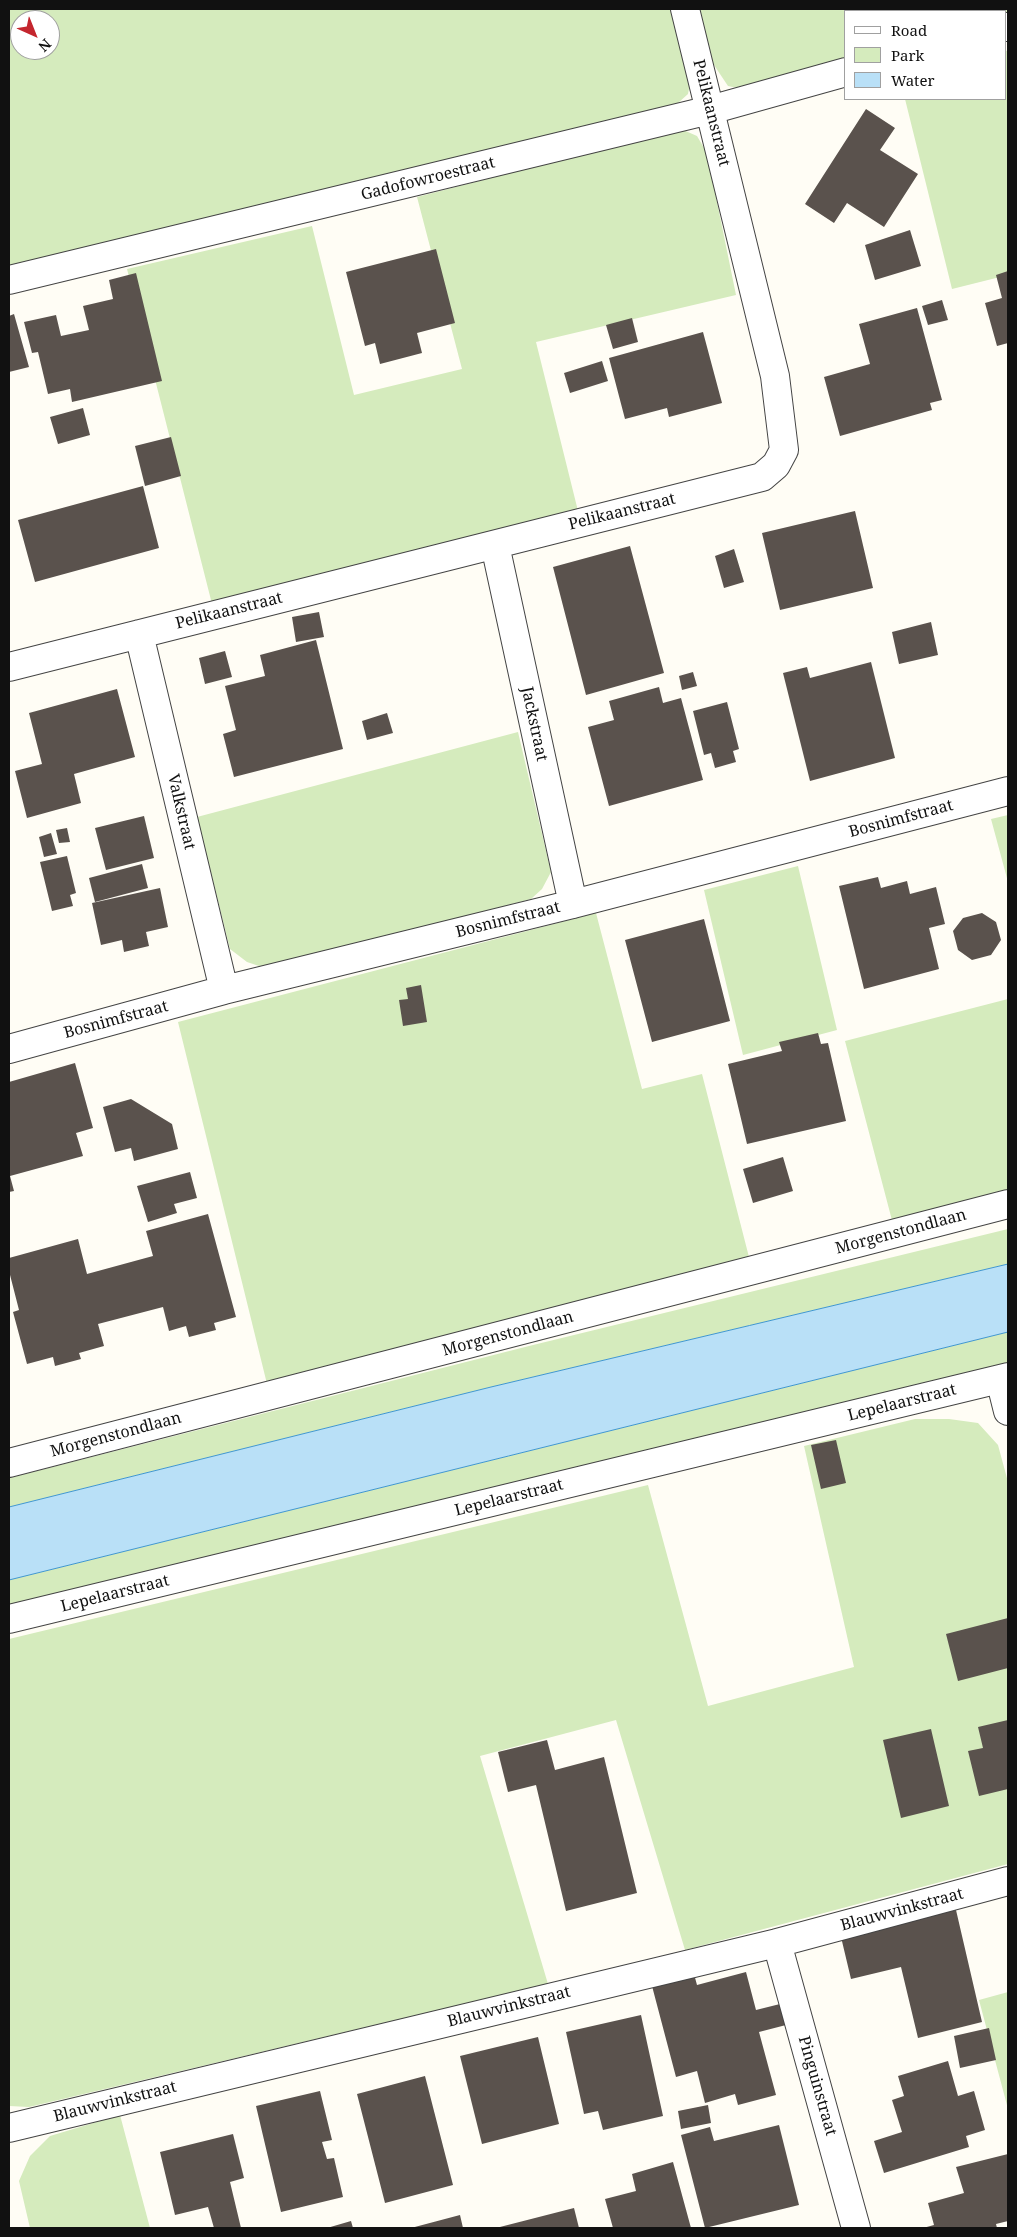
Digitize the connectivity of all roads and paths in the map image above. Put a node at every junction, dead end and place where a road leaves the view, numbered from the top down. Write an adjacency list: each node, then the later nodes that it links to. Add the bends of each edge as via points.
1 (686, 9): 3 (street, Pelikaanstraat)
2 (844, 73): 3 (street, Gadofowroestraat)
3 (710, 110): 4 (street, Gadofowroestraat); 5 (street, Pelikaanstraat, via 776,376 784,450 776,465 762,477)
4 (9, 280)
5 (495, 545): 6 (street, Pelikaanstraat); 9 (street, Jackstraat)
6 (139, 634): 7 (street, Pelikaanstraat); 10 (street, Valkstraat)
7 (9, 667)
8 (1008, 791): 9 (street, Bosnimfstraat)
9 (573, 904): 10 (street, Bosnimfstraat)
10 (224, 990): 11 (street, Bosnimfstraat)
11 (9, 1049)
12 (1008, 1204): 15 (street, Morgenstondlaan)
13 (1004, 1378): 14 (street); 16 (street, Lepelaarstraat)
14 (1008, 1411)
15 (9, 1463)
16 (9, 1619)
17 (1008, 1881): 18 (street, Blauwvinkstraat)
18 (777, 1943): 19 (street, Blauwvinkstraat); 20 (street, Pinguinstraat)
19 (9, 2128)
20 (856, 2228)

